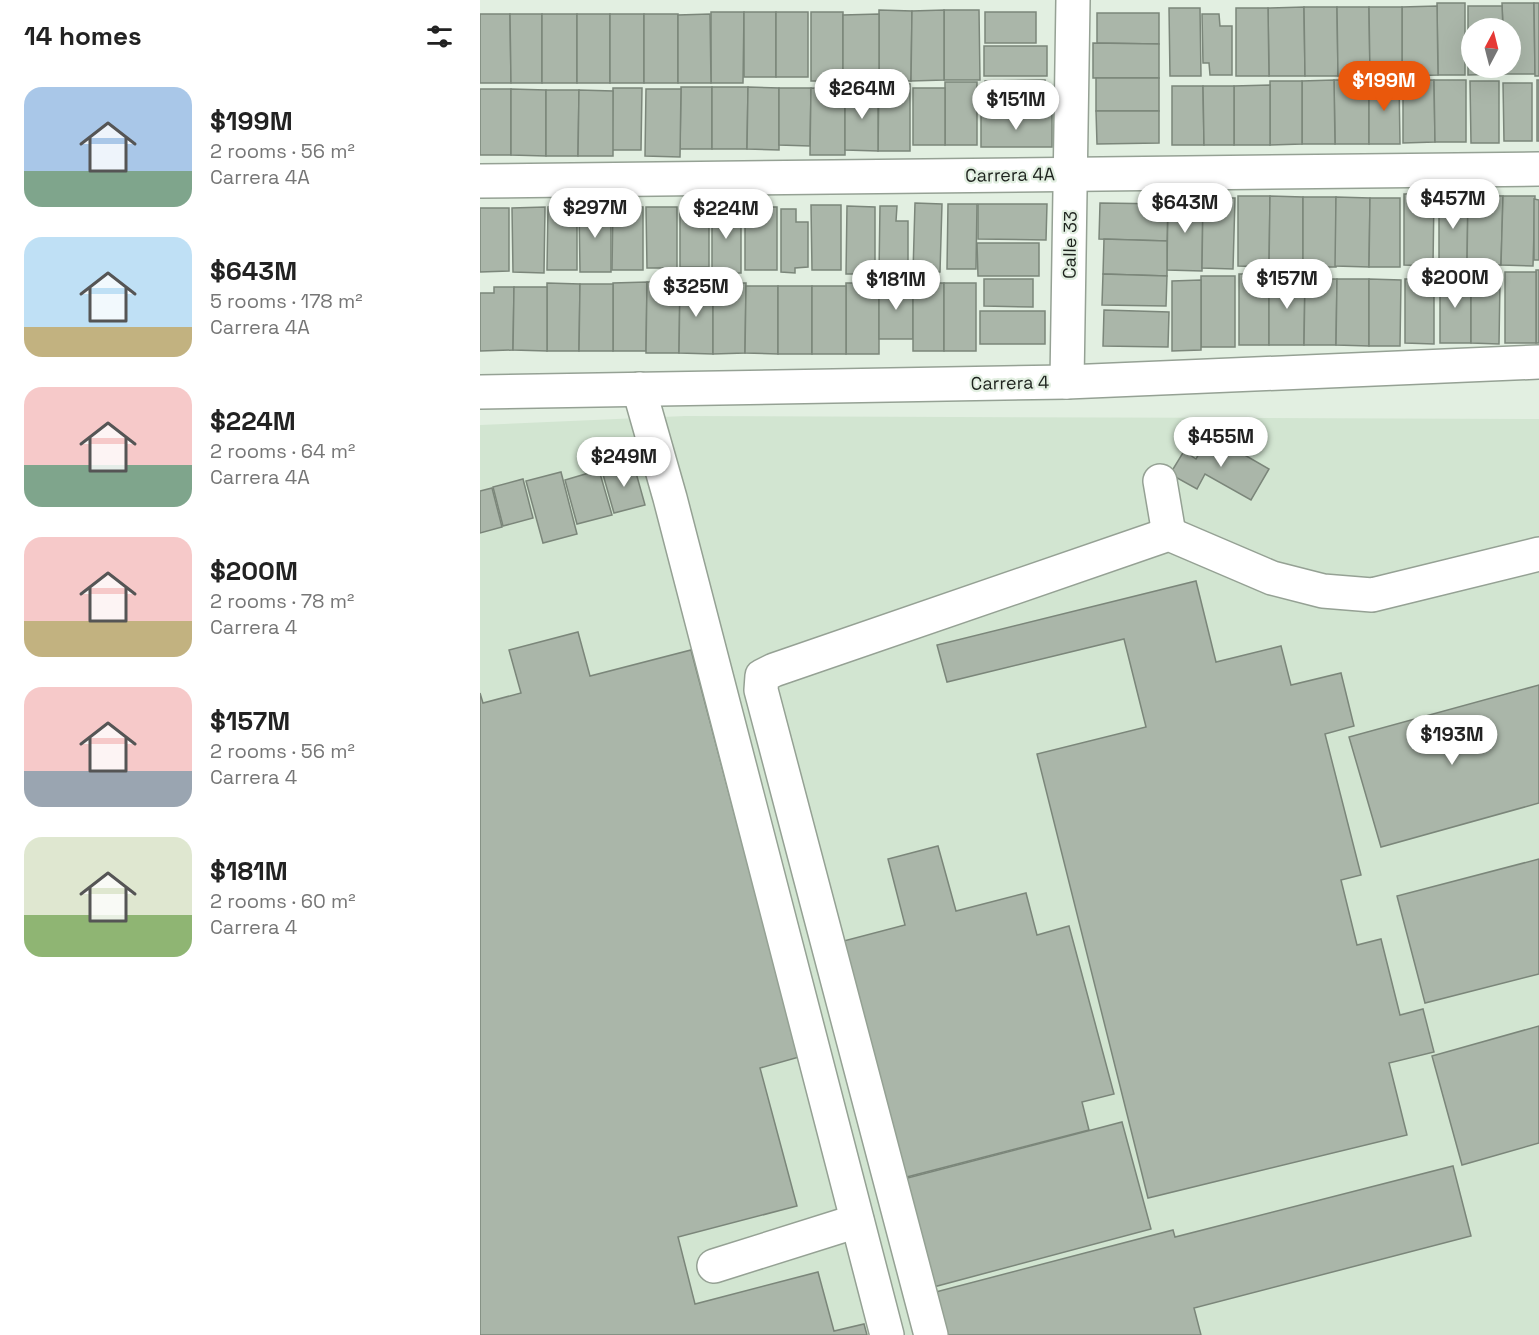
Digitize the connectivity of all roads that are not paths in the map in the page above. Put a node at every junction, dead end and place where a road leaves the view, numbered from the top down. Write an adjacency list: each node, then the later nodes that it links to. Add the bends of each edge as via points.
1 (1073, 0): 3 (street, Calle 33)
2 (1539, 169): 3 (street, Carrera 4A)
3 (1071, 174): 4 (street, Carrera 4A); 6 (street, Calle 33)
4 (480, 181)
5 (1539, 362): 6 (street, Carrera 4)
6 (1067, 382): 7 (street, Carrera 4)
7 (639, 389): 8 (street, Carrera 4); 12 (street)
8 (480, 392)
9 (1160, 481): 10 (street)
10 (1169, 534): 11 (street, via 1272,578 1323,591 1372,595); 15 (street, via 762,676 761,690)
11 (1539, 554)
12 (857, 1221): 13 (street); 14 (street)
13 (714, 1266)
14 (887, 1335)
15 (931, 1335)

